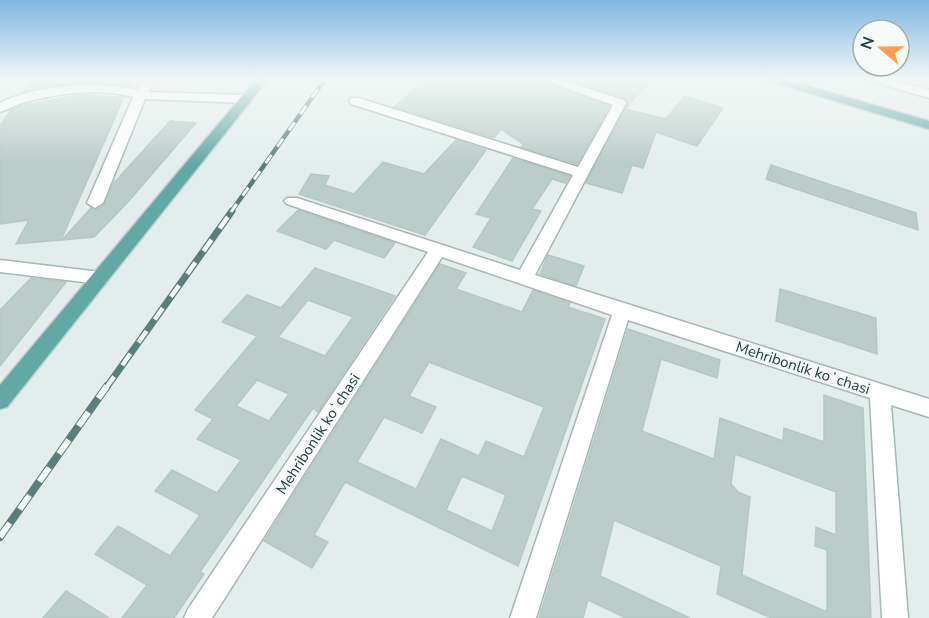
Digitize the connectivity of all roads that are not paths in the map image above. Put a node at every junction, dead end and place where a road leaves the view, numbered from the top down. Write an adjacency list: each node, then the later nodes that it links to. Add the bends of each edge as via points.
1 (135, 107): 11 (street)
2 (240, 107): 14 (main road)
3 (373, 107): 9 (street)
4 (617, 107): 9 (street)
5 (867, 107): 8 (main road)
6 (907, 107): 7 (main road)
7 (929, 113)
8 (929, 125)
9 (581, 173): 15 (street)
10 (292, 201): 12 (street, Mehribonlik koʻchasi)
11 (95, 204)
12 (438, 250): 15 (street, Mehribonlik koʻchasi); 20 (street, Mehribonlik koʻchasi)
13 (0, 266): 14 (street)
14 (100, 278): 18 (main road)
15 (524, 279): 16 (street, Mehribonlik koʻchasi)
16 (622, 310): 17 (street, Mehribonlik koʻchasi); 21 (street)
17 (880, 392): 19 (street, Mehribonlik koʻchasi); 22 (street, Mehribonlik koʻchasi)
18 (0, 400)
19 (929, 408)
20 (197, 618)
21 (523, 618)
22 (895, 618)

